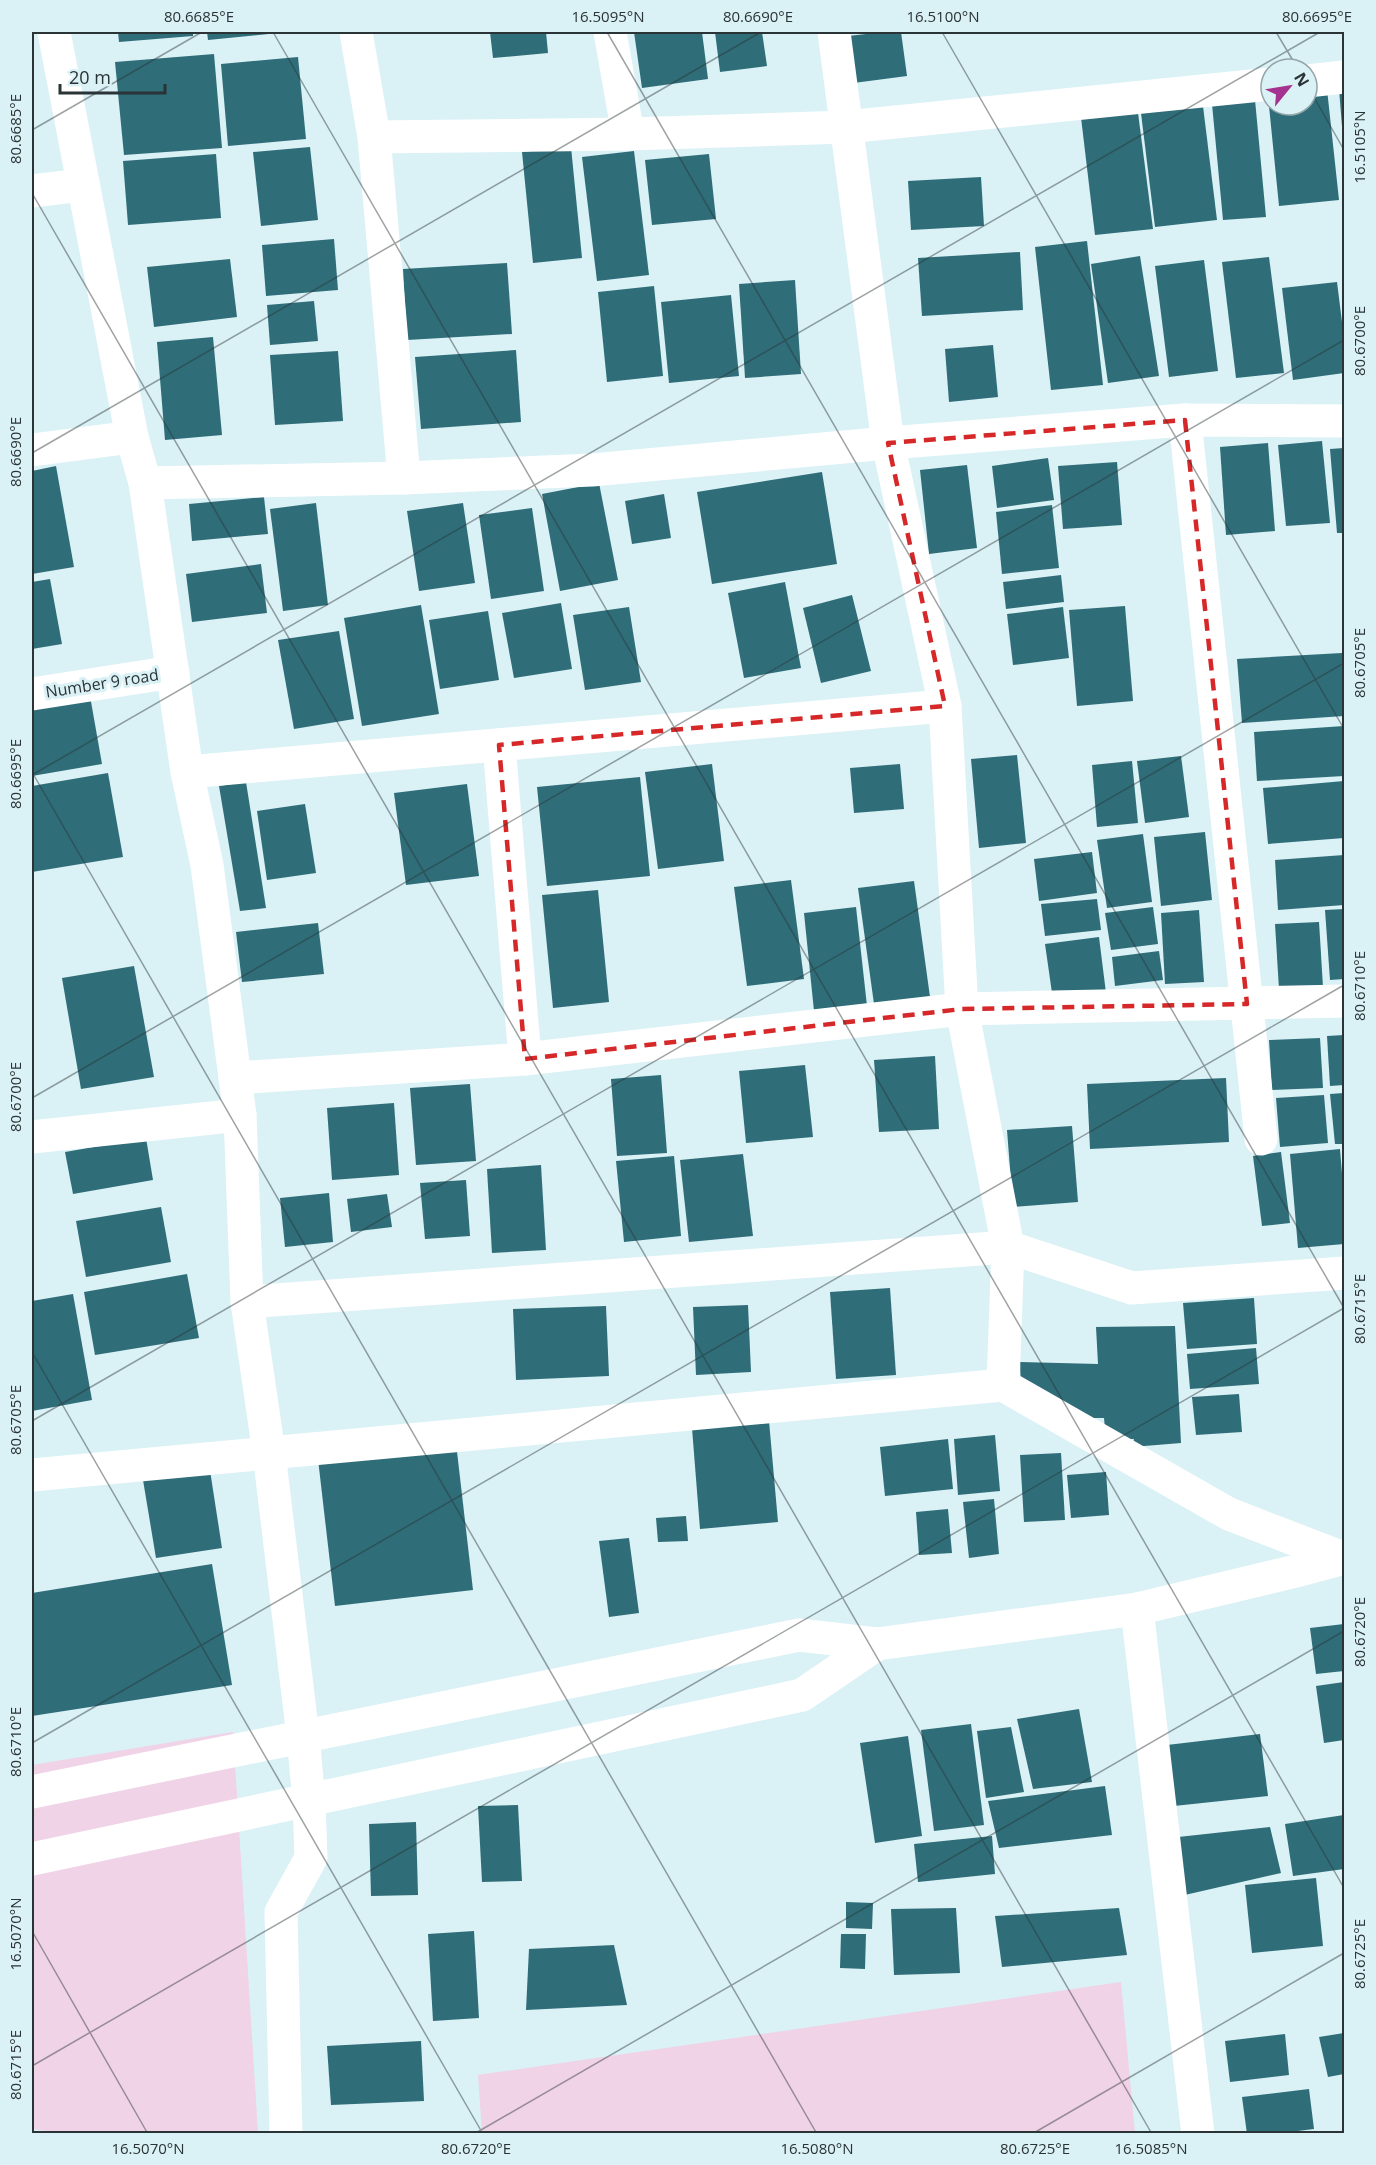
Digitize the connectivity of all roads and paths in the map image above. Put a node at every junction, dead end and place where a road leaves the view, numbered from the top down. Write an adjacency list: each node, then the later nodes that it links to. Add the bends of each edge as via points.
1 (54, 32): 11 (street)
2 (356, 32): 10 (street)
3 (610, 32): 9 (street)
4 (834, 32): 8 (street)
5 (1344, 77): 6 (street)
6 (1319, 80)
7 (1259, 85): 8 (street)
8 (846, 127): 9 (street); 16 (street)
9 (628, 134): 10 (street)
10 (374, 137): 18 (street)
11 (82, 185): 12 (street); 15 (street)
12 (32, 191)
13 (1185, 420): 14 (street); 16 (street); 26 (street)
14 (1344, 421)
15 (132, 437): 17 (street); 19 (street)
16 (888, 443): 18 (street, via 592,471); 22 (street)
17 (32, 450)
18 (404, 478): 19 (street)
19 (146, 483): 20 (street)
20 (173, 672): 21 (street, Number 9 road); 24 (street)
21 (32, 694)
22 (945, 706): 23 (street); 27 (street)
23 (499, 745): 24 (street); 28 (street)
24 (187, 772): 29 (street, via 207,865)
25 (1344, 1001): 26 (street)
26 (1247, 1004): 27 (street); 32 (street)
27 (962, 1009): 28 (street); 33 (street)
28 (525, 1059): 29 (street)
29 (234, 1078): 30 (street)
30 (240, 1114): 31 (street); 35 (street)
31 (32, 1137)
32 (1261, 1139)
33 (1008, 1247): 34 (street, via 1132,1288); 35 (street); 36 (street)
34 (1344, 1273)
35 (247, 1302): 37 (street)
36 (1003, 1385): 37 (street); 39 (street, via 1228,1514)
37 (269, 1453): 38 (street); 42 (street)
38 (32, 1476)
39 (1344, 1558): 40 (street)
40 (1137, 1609): 41 (street); 47 (street)
41 (877, 1644): 42 (street, via 799,1635); 44 (street, via 802,1695)
42 (303, 1736): 43 (street); 44 (street)
43 (32, 1792)
44 (309, 1801): 45 (street); 46 (street, via 311,1858 281,1912)
45 (32, 1859)
46 (286, 2133)
47 (1198, 2133)

